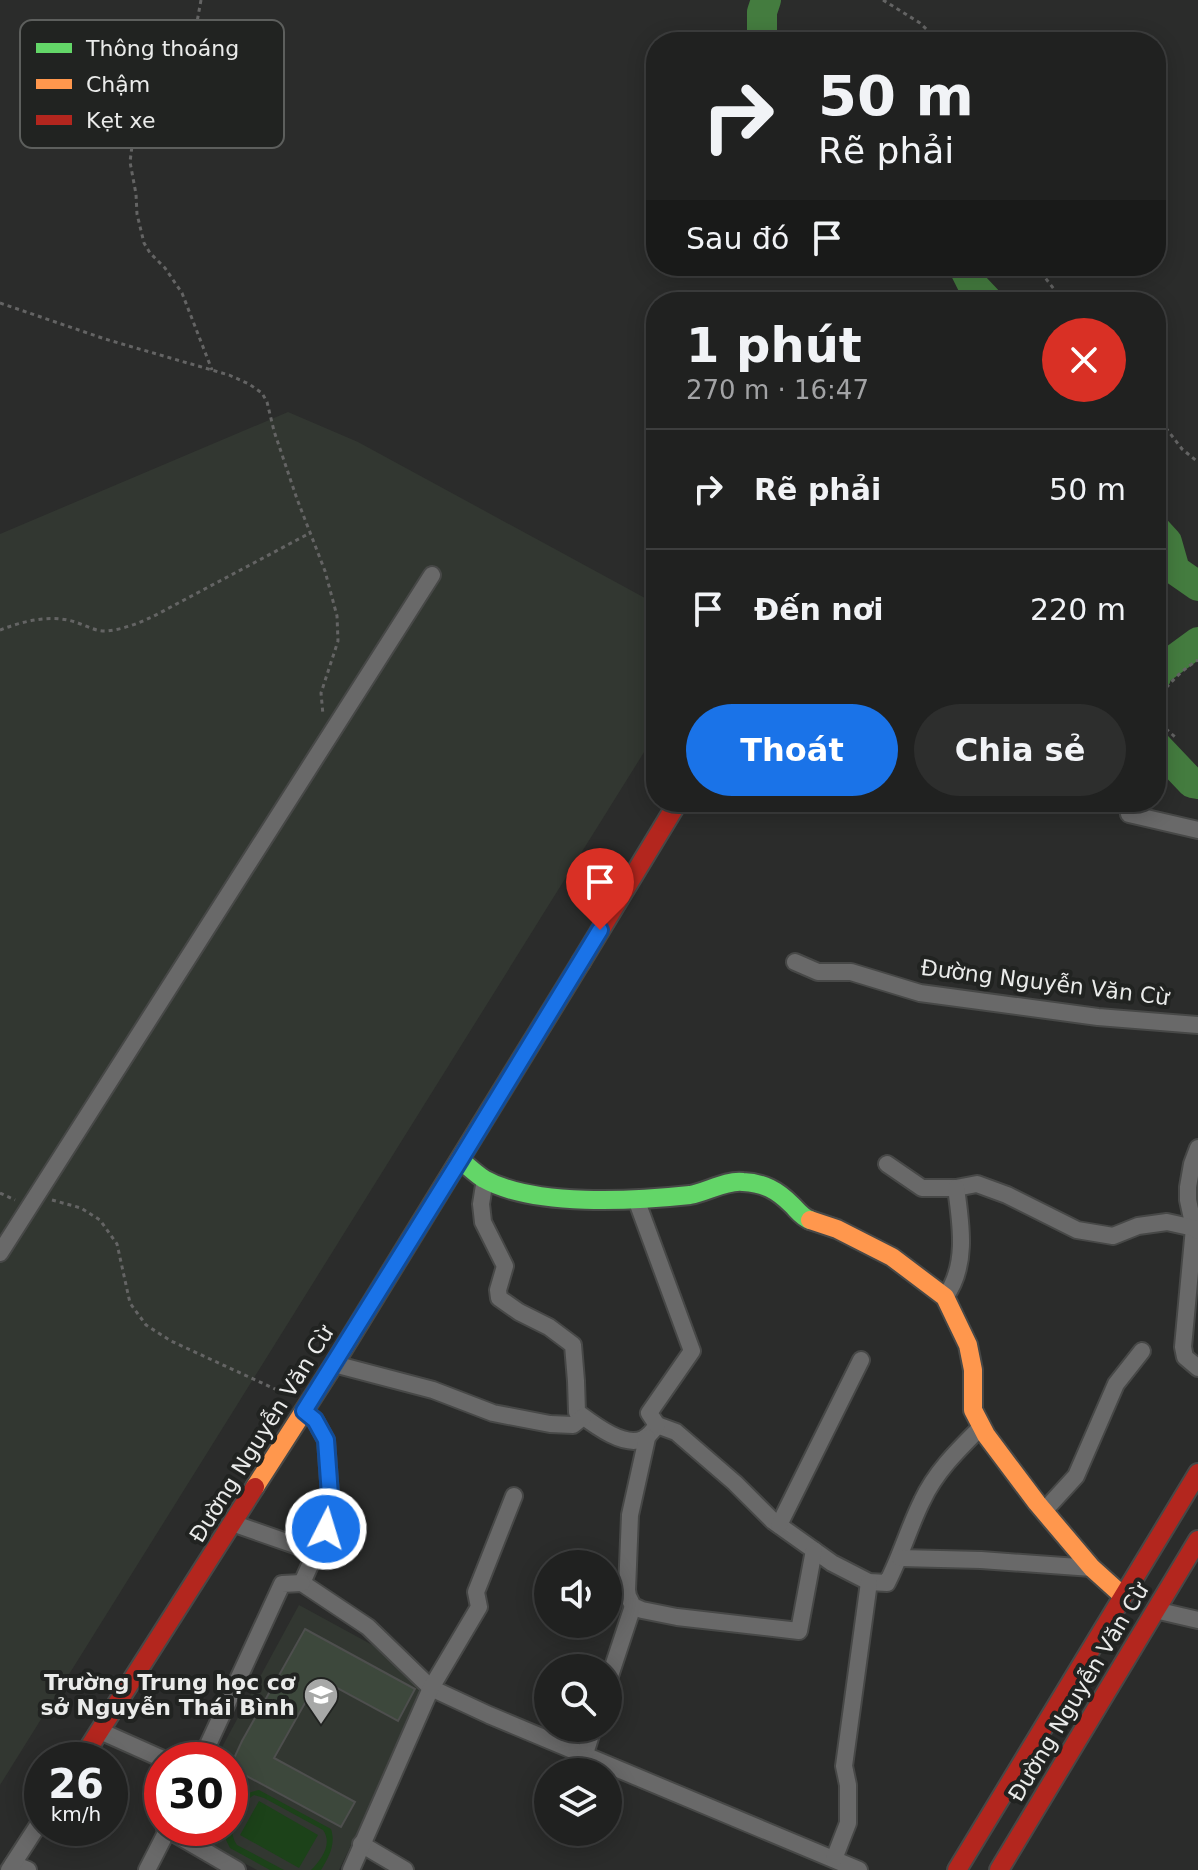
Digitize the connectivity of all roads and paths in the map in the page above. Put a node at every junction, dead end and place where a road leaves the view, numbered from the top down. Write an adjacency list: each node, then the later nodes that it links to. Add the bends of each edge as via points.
1 (201, 0): 3 (path)
2 (883, 0): 4 (path)
3 (197, 20)
4 (929, 32)
5 (132, 148): 9 (path, via 144,243 183,294)
6 (1044, 276): 7 (path)
7 (1056, 292)
8 (0, 303): 9 (path)
9 (212, 370): 12 (path, via 264,395)
10 (1166, 428): 11 (path)
11 (1198, 462)
12 (310, 532): 14 (path, via 154,616 119,629 95,630 53,619); 18 (path, via 339,630 321,693)
13 (432, 575): 18 (street)
14 (0, 630)
15 (1198, 660): 16 (path)
16 (1166, 689)
17 (1166, 729): 19 (path)
18 (331, 734): 30 (street)
19 (1175, 737)
20 (672, 812): 26 (main road, Đường Nguyễn Văn Cừ)
21 (1129, 814): 22 (street)
22 (1198, 830)
23 (795, 962): 24 (street, Đường Nguyễn Văn Cừ, via 818,972 851,972 920,993)
24 (1198, 1025)
25 (1198, 1148): 32 (street, via 1188,1187)
26 (460, 1160): 28 (main road); 37 (main road, Đường Nguyễn Văn Cừ)
27 (887, 1164): 29 (street, via 922,1188)
28 (485, 1179): 31 (main road, via 522,1193 565,1199); 40 (street, via 483,1222 505,1266 498,1293 502,1301 573,1345 577,1412)
29 (956, 1188): 32 (street, via 977,1184 1077,1230 1113,1236 1167,1222); 34 (street, via 959,1265)
30 (36, 1196): 33 (street); 39 (path, via 81,1208 100,1220 117,1244 130,1303 146,1325 289,1396)
31 (636, 1199): 34 (main road, via 695,1194 740,1181 768,1186 803,1217 892,1257); 42 (street, via 692,1351 649,1413)
32 (1196, 1229): 38 (street, via 1183,1347 1185,1357)
33 (0, 1253)
34 (945, 1297): 41 (main road, via 972,1358)
35 (1142, 1351): 45 (street, via 1116,1384 1076,1476)
36 (861, 1360): 47 (street)
37 (334, 1364): 39 (main road, Đường Nguyễn Văn Cừ); 40 (street, via 433,1390 493,1413 550,1424 573,1425)
38 (1198, 1368)
39 (304, 1411): 46 (main road, Đường Nguyễn Văn Cừ); 50 (street, via 326,1440 331,1509)
40 (583, 1417): 42 (street, via 632,1442)
41 (978, 1418): 45 (main road, Đường Nguyễn Văn Cừ); 51 (street, via 924,1497)
42 (652, 1432): 47 (street, via 676,1432); 56 (street, via 630,1515 628,1596)
43 (1198, 1473): 55 (main road, Đường Nguyễn Văn Cừ)
44 (514, 1496): 60 (street, via 476,1592 479,1607)
45 (1044, 1511): 52 (main road, Đường Nguyễn Văn Cừ)
46 (232, 1523): 50 (street); 61 (main road, Đường Nguyễn Văn Cừ)
47 (779, 1525): 49 (street)
48 (1198, 1540): 57 (main road, Đường Nguyễn Văn Cừ)
49 (814, 1550): 53 (street); 56 (street, via 799,1631 677,1617)
50 (315, 1552): 54 (street)
51 (900, 1558): 52 (street); 53 (street, via 887,1583)
52 (1092, 1568): 55 (main road, Đường Nguyễn Văn Cừ)
53 (869, 1582): 71 (street, via 844,1766 848,1823)
54 (302, 1583): 60 (street, via 368,1627); 63 (street, via 282,1584)
55 (1123, 1596): 78 (main road, Đường Nguyễn Văn Cừ)
56 (633, 1606): 59 (street)
57 (1155, 1610): 58 (street); 79 (main road, Đường Nguyễn Văn Cừ)
58 (1198, 1620)
59 (617, 1654)
60 (431, 1688): 66 (street); 67 (street)
61 (100, 1731): 62 (main road, Đường Nguyễn Văn Cừ); 65 (street)
62 (93, 1742)
63 (209, 1742)
64 (589, 1742): 66 (street)
65 (144, 1751)
66 (585, 1754): 71 (street)
67 (361, 1844): 75 (street); 76 (street)
68 (28, 1846): 72 (street)
69 (158, 1846): 73 (street)
70 (195, 1846): 74 (street)
71 (834, 1859): 77 (street)
72 (16, 1868)
73 (147, 1870)
74 (237, 1870)
75 (351, 1870)
76 (405, 1870)
77 (859, 1870)
78 (957, 1870)
79 (999, 1870)

